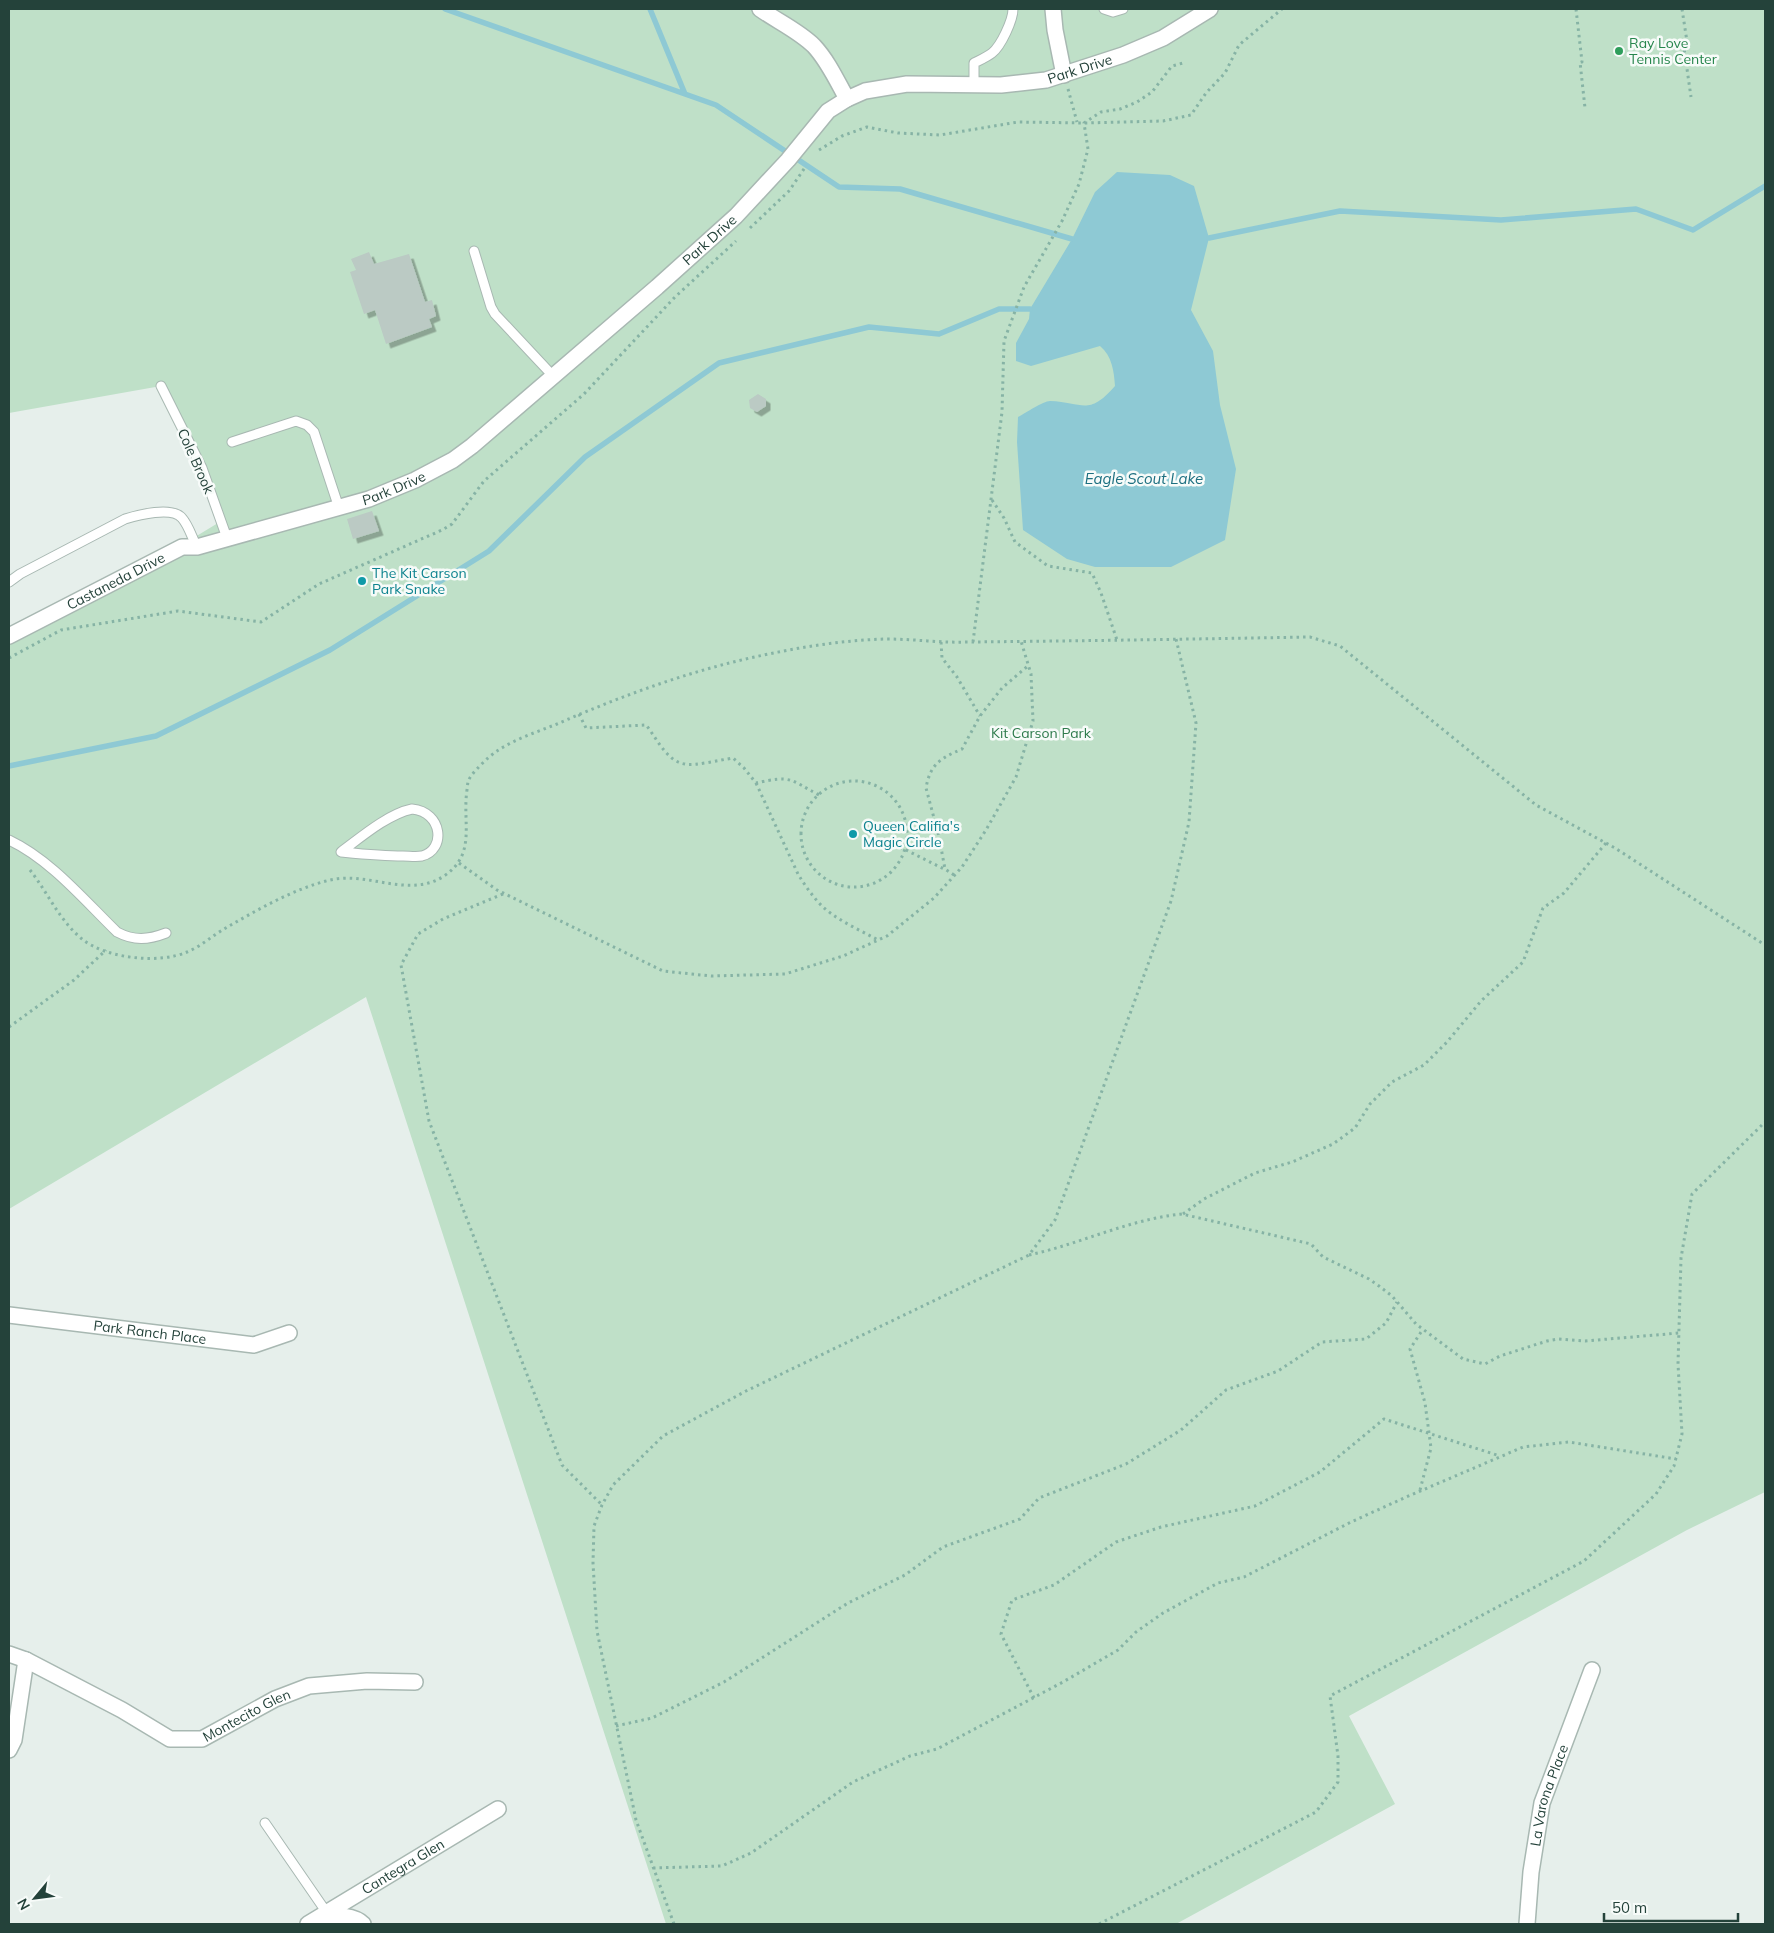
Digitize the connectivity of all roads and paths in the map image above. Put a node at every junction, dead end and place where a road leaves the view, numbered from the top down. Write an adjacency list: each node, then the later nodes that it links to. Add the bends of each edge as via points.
1 (760, 9): 14 (street, via 814,46)
2 (1013, 9): 12 (lane, via 998,47 974,63)
3 (1053, 9): 11 (street)
4 (1104, 9): 5 (lane, via 1113,12)
5 (1123, 9)
6 (1210, 9): 11 (street, Park Drive, via 1163,38)
7 (1282, 9): 17 (path, via 1239,45 1225,73 1191,115 1163,122)
8 (1576, 9): 15 (path)
9 (1682, 9): 13 (path)
10 (1183, 63): 17 (path, via 1172,66 1152,92 1138,102 1101,112)
11 (1064, 75): 12 (street, Park Drive, via 1046,80); 16 (path)
12 (974, 85): 14 (street, Park Drive, via 907,84 865,91)
13 (1691, 97)
14 (847, 99): 21 (street, Park Drive, via 828,112 736,216)
15 (1585, 108)
16 (1077, 122): 17 (path); 18 (path, via 1018,122 940,135 898,133 867,127 842,136)
17 (1084, 123): 24 (path, via 1088,149 1079,184 1024,287 1004,341 1002,412)
18 (816, 153)
19 (474, 251): 21 (lane, via 495,314)
20 (675, 297): 35 (path, via 584,394 484,481 452,524 442,530 319,584 261,622 178,611 62,630)
21 (554, 377): 25 (street, Park Drive, via 453,460 415,480)
22 (161, 386): 26 (lane, Cole Brook, via 202,468)
23 (232, 442): 25 (lane, via 296,421 307,425 314,432)
24 (991, 499): 31 (path, via 1015,542 1048,566 1092,573); 34 (path)
25 (338, 508): 26 (street, Park Drive)
26 (227, 538): 27 (street, Castaneda Drive)
27 (197, 547): 28 (lane, via 182,518 175,514 139,515 125,519); 29 (street, Castaneda Drive, via 182,546)
28 (9, 582)
29 (9, 636)
30 (1176, 639): 31 (path); 42 (path, via 1310,637 1340,646 1536,805); 58 (path, via 1196,723 1189,822 1171,901 1055,1220)
31 (1117, 640): 32 (path)
32 (1021, 641): 34 (path); 36 (path)
33 (941, 642): 34 (path); 37 (path, via 888,639 823,644 748,658 672,680); 38 (path, via 942,658)
34 (973, 642)
35 (9, 658)
36 (1028, 665): 38 (path, via 1002,688); 49 (path, via 1033,721 1016,777 986,830)
37 (578, 714): 39 (path, via 586,728 646,725 675,760 685,764 732,758); 46 (path, via 494,753 468,779 465,801 467,840)
38 (980, 716): 48 (path, via 962,749 936,763 927,781)
39 (756, 783): 40 (path, via 778,778 793,779); 52 (path, via 807,888 831,913)
40 (819, 795): 44 (path, via 850,780 865,780 880,787 903,810 908,840); 44 (path, via 804,811 800,833 808,861 822,878 851,887 874,882 896,866)
41 (9, 840): 51 (lane, via 40,859 117,932 138,940)
42 (1606, 843): 53 (path); 57 (path, via 1564,893 1543,908 1523,962 1481,1001 1424,1065 1392,1082 1370,1104 1355,1128 1333,1144 1292,1162 1255,1173)
43 (900, 847): 44 (path)
44 (905, 849): 48 (path)
45 (422, 856): 45 (lane, via 437,840 436,824 427,813 412,809 371,830 341,852)
46 (459, 863): 50 (path); 54 (path, via 431,883 411,886 362,878 335,878 308,886 181,954 133,958)
47 (24, 866): 54 (path, via 31,871 58,913 84,941)
48 (945, 869): 49 (path)
49 (954, 875): 52 (path, via 934,898)
50 (504, 894): 52 (path, via 664,971 711,976 785,974 844,956); 68 (path, via 443,919 418,934 401,966 429,1121 562,1465)
51 (166, 934)
52 (878, 940)
53 (1765, 945)
54 (106, 950): 55 (path, via 74,980)
55 (9, 1027)
56 (1765, 1122): 62 (path, via 1692,1194 1681,1258)
57 (1182, 1214): 58 (path, via 1161,1216); 59 (path, via 1311,1244 1323,1257 1369,1279)
58 (1029, 1255): 68 (path, via 746,1391 663,1436 614,1485)
59 (1397, 1302): 61 (path); 74 (path, via 1386,1323 1366,1339 1322,1342 1278,1371 1226,1390 1180,1430 1126,1464 1040,1498 1020,1519 943,1547 905,1575 848,1603 724,1682 652,1718)
60 (9, 1315): 63 (street, Park Ranch Place, via 254,1345)
61 (1423, 1329): 62 (path, via 1463,1359 1485,1364 1547,1341 1585,1341); 64 (path, via 1410,1349 1425,1402)
62 (1679, 1332): 66 (path, via 1682,1434)
63 (289, 1333)
64 (1429, 1433): 65 (path); 67 (path, via 1430,1448); 73 (path, via 1384,1418 1320,1472 1255,1506 1161,1527 1116,1542 1054,1585 1012,1600 1001,1634)
65 (1501, 1456): 66 (path, via 1523,1447 1569,1442); 67 (path)
66 (1676, 1459): 83 (path, via 1656,1494 1584,1562 1330,1696 1338,1782 1316,1812)
67 (1420, 1491): 73 (path, via 1244,1577 1218,1583 1163,1613 1118,1650)
68 (602, 1505): 74 (path, via 594,1526 597,1631)
69 (9, 1654): 70 (street, Montecito Glen)
70 (26, 1660): 72 (street, Montecito Glen, via 170,1739 202,1739 274,1699 309,1686 367,1681); 75 (street, via 14,1740)
71 (1592, 1670): 84 (street, La Varona Place, via 1542,1803 1531,1872)
72 (415, 1682)
73 (1034, 1698): 78 (path, via 937,1750 910,1756 853,1782 752,1853 722,1866)
74 (616, 1726): 78 (path, via 636,1820)
75 (9, 1750)
76 (498, 1809): 79 (street, Cantegra Glen)
77 (265, 1823): 79 (lane)
78 (653, 1868): 82 (path)
79 (327, 1912): 80 (street, Cantegra Glen)
80 (309, 1924): 81 (street, via 329,1915 360,1920)
81 (363, 1924)
82 (674, 1924)
83 (1099, 1924)
84 (1528, 1924)

